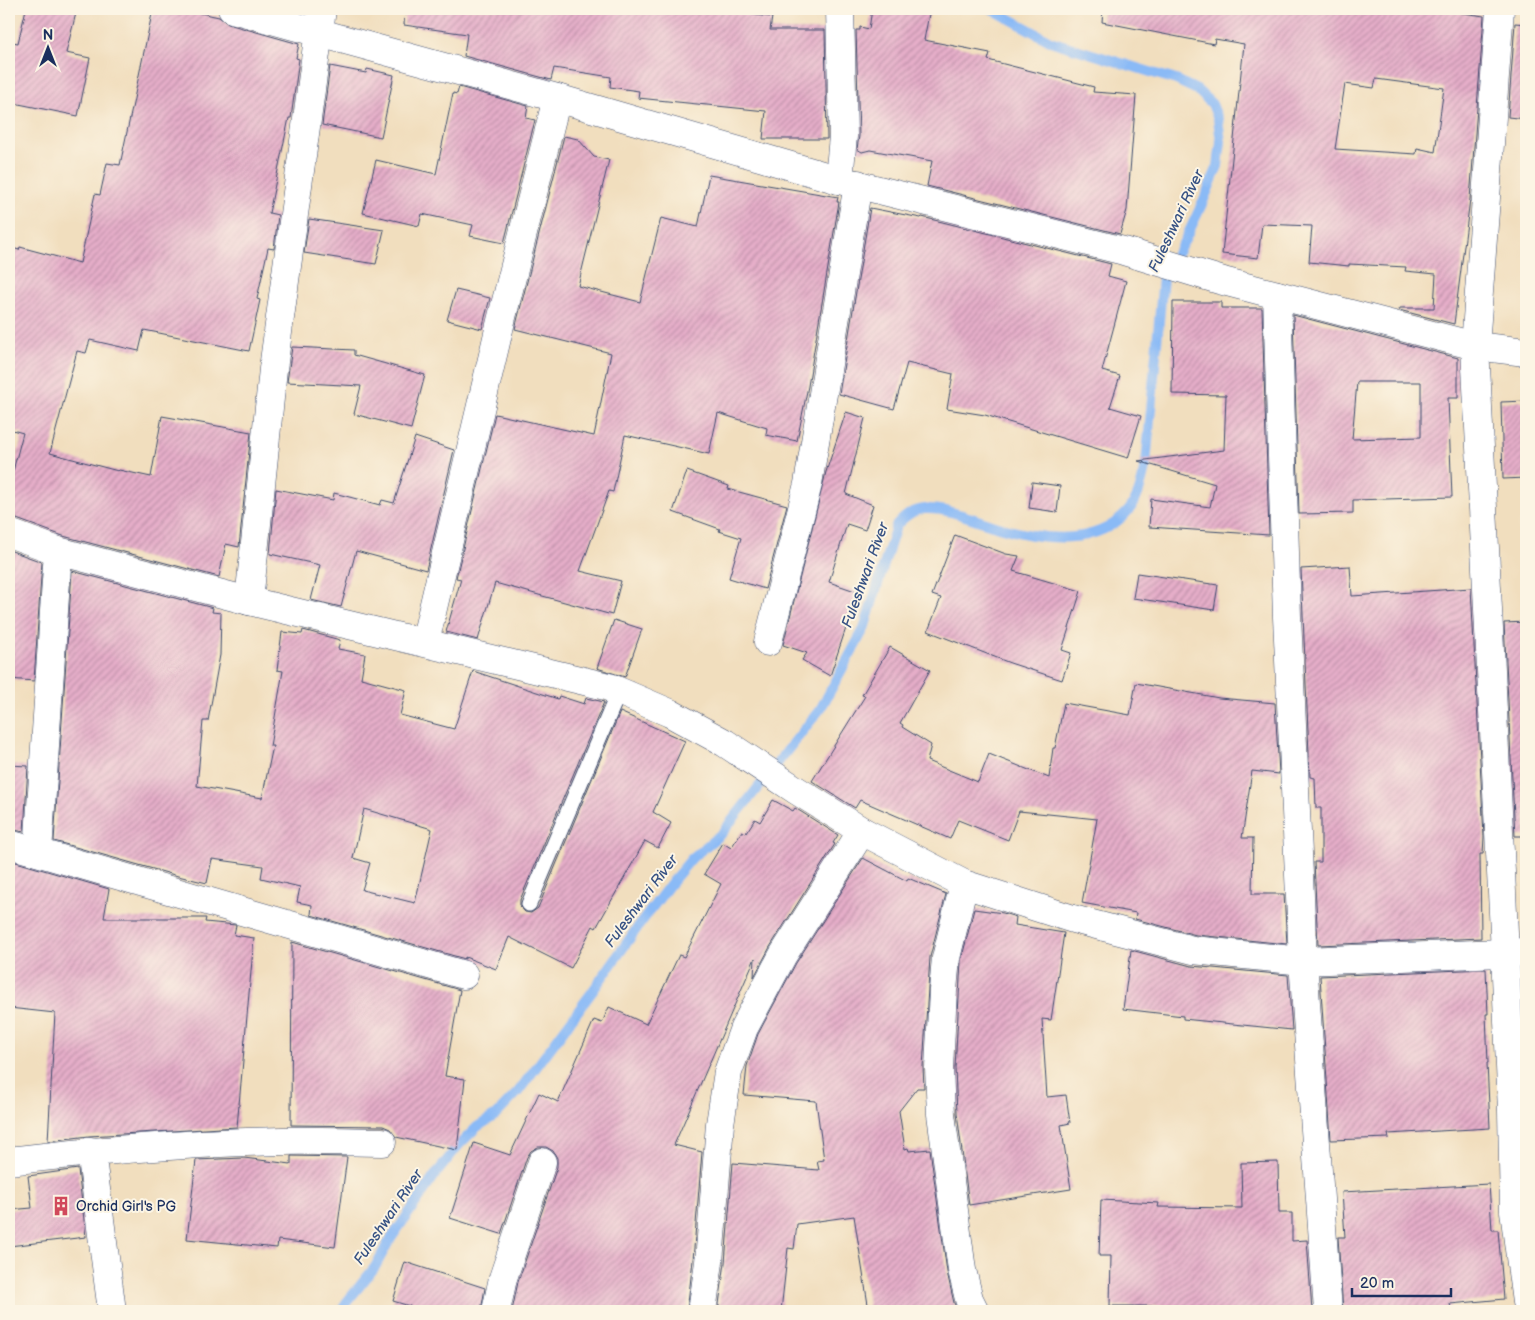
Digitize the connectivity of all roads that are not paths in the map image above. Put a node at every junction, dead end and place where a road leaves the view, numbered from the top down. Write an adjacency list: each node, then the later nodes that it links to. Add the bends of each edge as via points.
1 (232, 9): 4 (street)
2 (840, 9): 6 (street, via 843,136)
3 (1500, 9): 8 (street)
4 (320, 20): 5 (street); 12 (street, via 273,369)
5 (557, 98): 6 (street); 13 (street)
6 (848, 182): 7 (street, via 1124,251); 14 (street, via 808,484)
7 (1277, 295): 8 (street); 22 (street, via 1287,626)
8 (1475, 346): 9 (street); 21 (street)
9 (1526, 352)
10 (9, 533): 11 (street)
11 (58, 551): 12 (street); 18 (street)
12 (249, 601): 13 (street)
13 (425, 642): 15 (street)
14 (768, 642)
15 (619, 691): 16 (street, via 670,713 725,744); 20 (lane)
16 (862, 831): 19 (street); 32 (street, via 783,954 744,1028 728,1072)
17 (9, 844): 18 (street)
18 (38, 852): 23 (street)
19 (964, 884): 22 (street, via 1073,919 1193,950); 33 (street, via 946,958 939,1068 941,1114 962,1270)
20 (529, 904)
21 (1516, 952): 22 (street); 28 (street, via 1512,1111)
22 (1303, 961): 34 (street)
23 (464, 975)
24 (382, 1142): 25 (street, via 284,1141)
25 (91, 1151): 26 (street); 30 (street)
26 (9, 1161)
27 (542, 1162): 31 (street, via 503,1278)
28 (1520, 1212): 29 (street)
29 (1526, 1302)
30 (112, 1311)
31 (496, 1311)
32 (702, 1311)
33 (975, 1311)
34 (1328, 1311)

